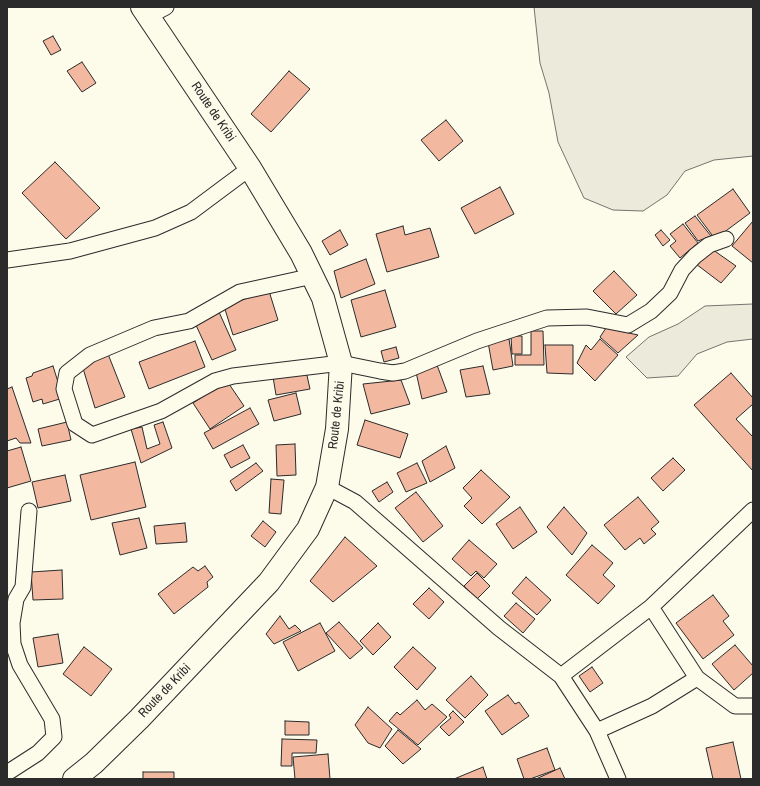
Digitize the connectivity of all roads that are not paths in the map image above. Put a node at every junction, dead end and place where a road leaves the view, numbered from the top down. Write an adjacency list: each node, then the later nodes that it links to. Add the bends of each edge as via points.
1 (152, 10): 2 (main road, Route de Kribi)
2 (250, 168): 4 (street, via 191,212 155,228 70,251); 5 (main road, Route de Kribi)
3 (726, 239): 6 (street, via 709,245 695,256 682,270 670,294 651,311 628,325 587,317 547,318 477,341 405,370 380,371)
4 (7, 260)
5 (313, 276): 6 (main road, Route de Kribi, via 323,298); 6 (street, via 240,292 189,322 154,328 90,355 67,373 64,389 75,424 92,435 161,411 215,381 233,376)
6 (341, 363): 7 (main road, Route de Kribi, via 337,429)
7 (327, 487): 11 (street, via 355,502 499,628); 16 (main road, Route de Kribi, via 308,529 269,582 139,719)
8 (753, 510): 10 (street)
9 (29, 511): 15 (street, via 24,587 16,599 12,623 13,644 20,665 52,719 54,737 38,753)
10 (651, 607): 11 (street); 12 (street)
11 (561, 676): 14 (street)
12 (697, 678): 13 (street, via 735,706); 14 (street, via 652,706)
13 (753, 706)
14 (597, 731): 17 (street)
15 (7, 773)
16 (74, 779)
17 (618, 779)

